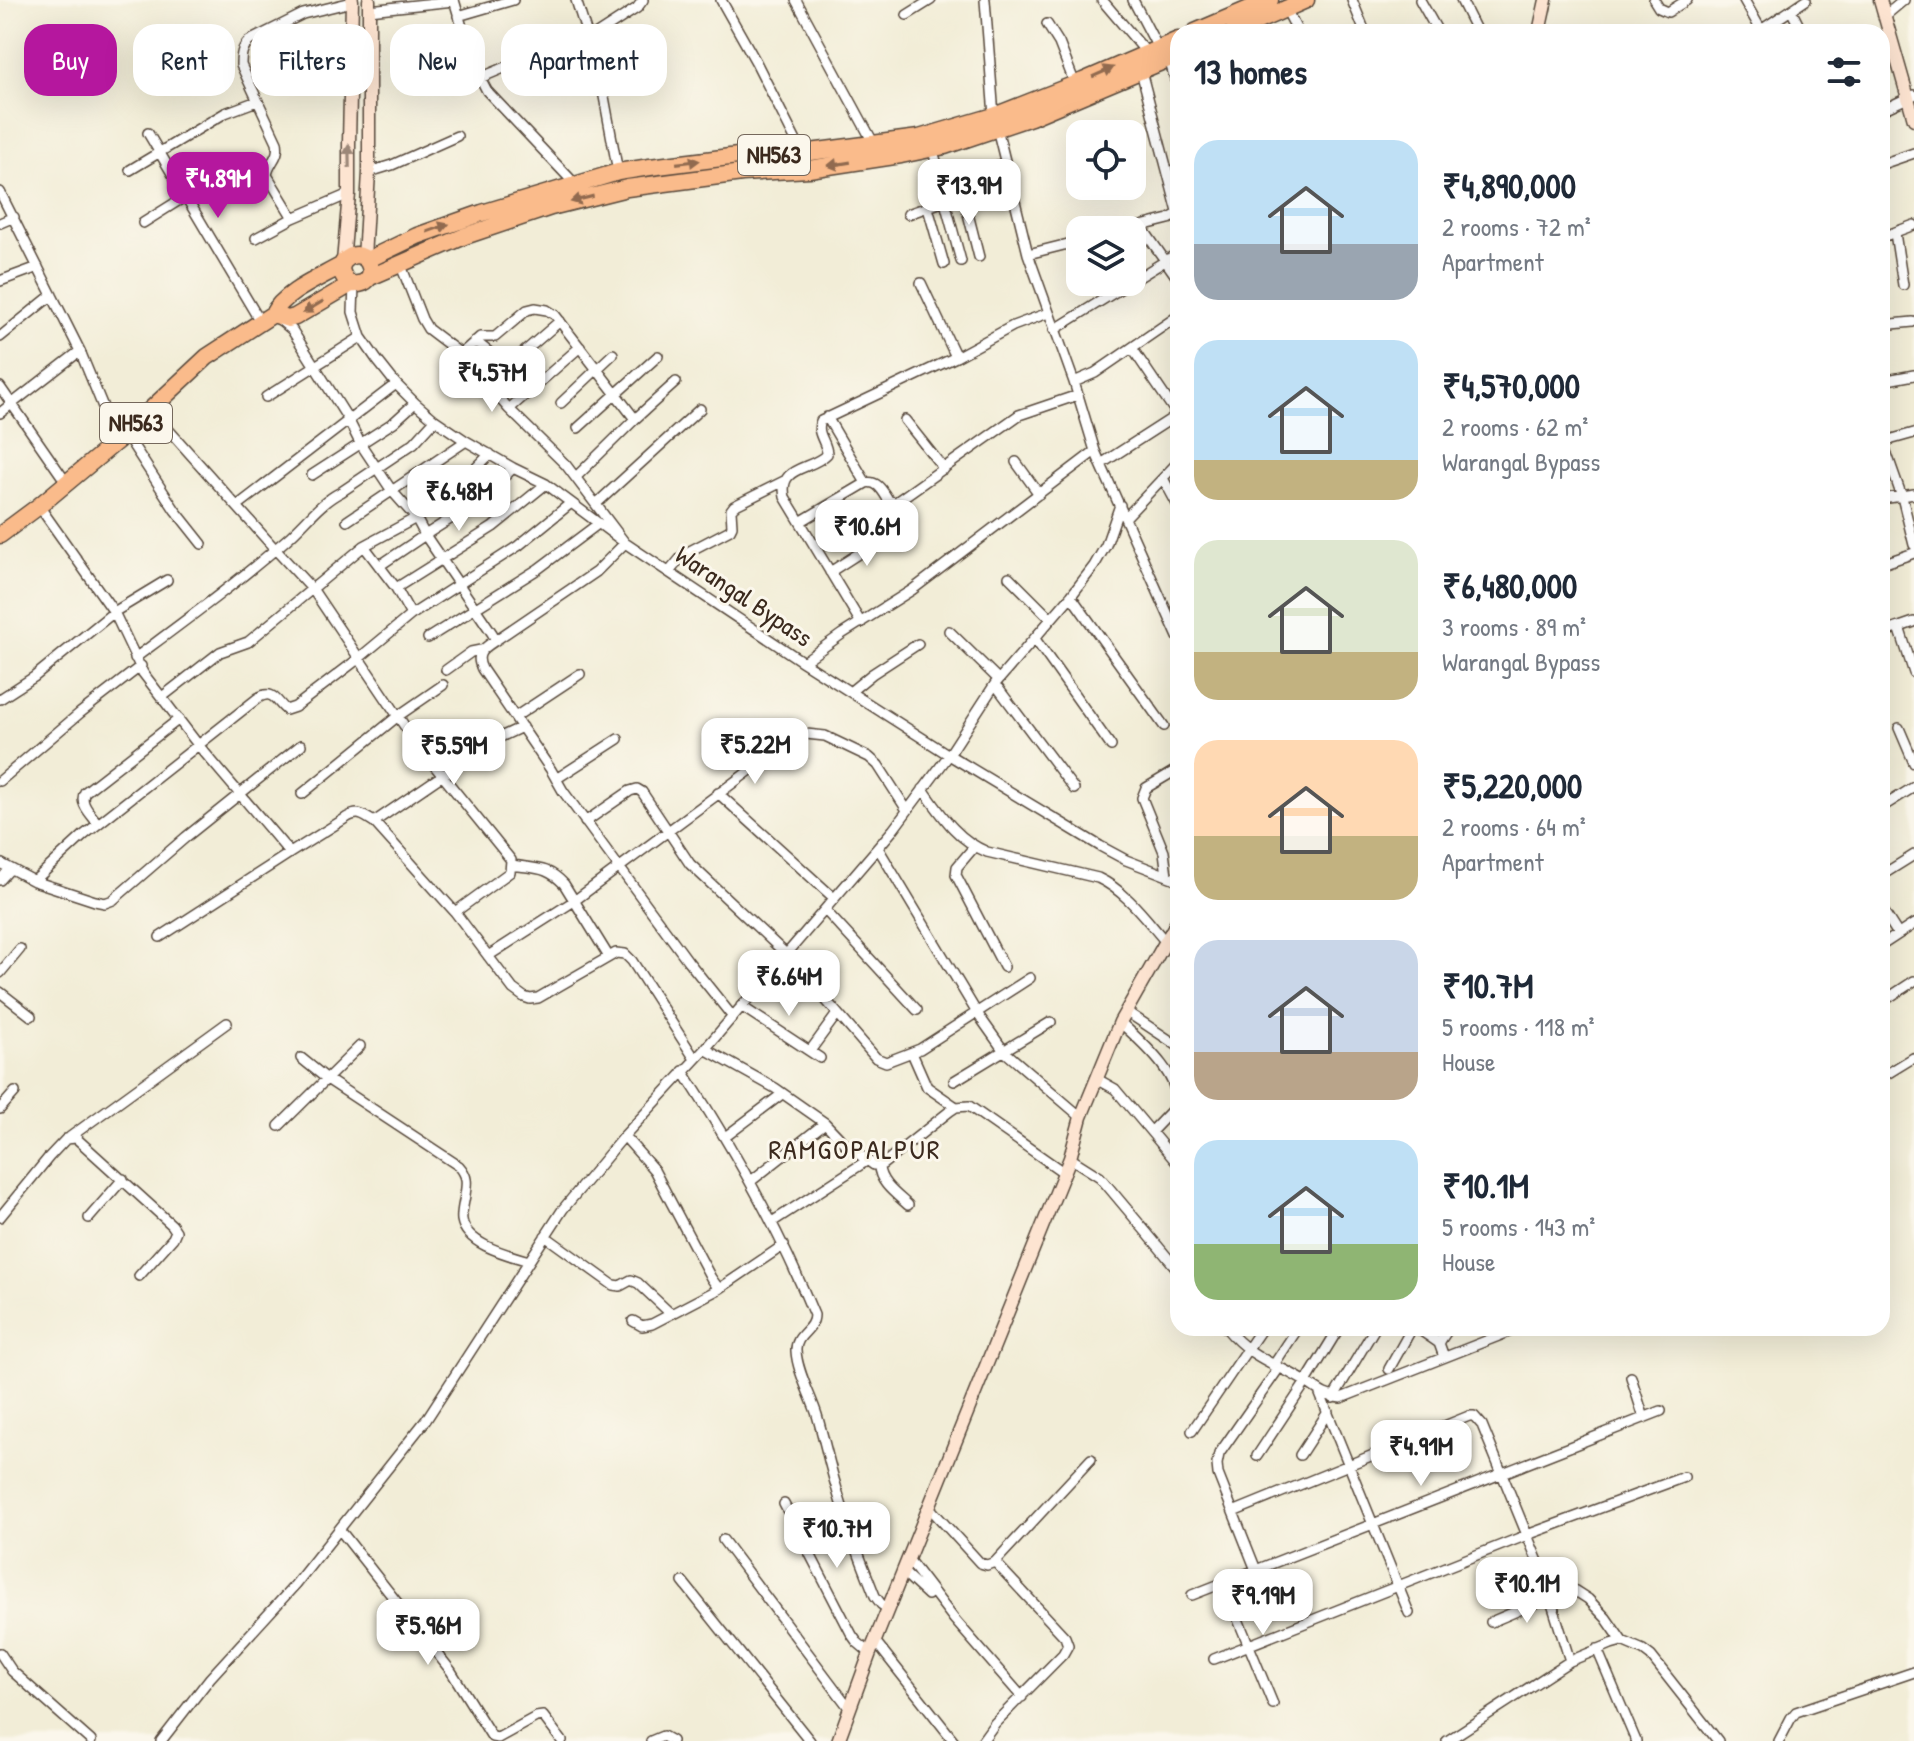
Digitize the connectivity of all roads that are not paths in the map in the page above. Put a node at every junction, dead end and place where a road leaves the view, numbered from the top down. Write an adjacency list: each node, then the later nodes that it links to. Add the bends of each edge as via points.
1 (513, 0): 29 (street)
2 (576, 0): 31 (street)
3 (643, 0): 32 (street)
4 (721, 0): 63 (street)
5 (796, 0): 58 (street)
6 (931, 0): 27 (street)
7 (985, 0): 55 (street)
8 (1102, 0): 46 (street)
9 (1133, 0): 46 (street)
10 (1306, 0): 25 (highway)
11 (1352, 0): 37 (street)
12 (1420, 0): 38 (street)
13 (1461, 0): 39 (street)
14 (1546, 0): 40 (main road)
15 (1654, 0): 16 (street, via 1668,12)
16 (1687, 0)
17 (1744, 0): 41 (street)
18 (1806, 0): 26 (street)
19 (1880, 0): 28 (main road)
20 (1904, 0): 28 (street)
21 (352, 1): 52 (street, via 293,18 243,47 241,65); 73 (main road, one-way to 21)
22 (454, 1): 24 (street); 29 (street)
23 (1258, 2): 34 (highway)
24 (369, 5): 67 (main road)
25 (1286, 9): 35 (highway); 36 (street)
26 (1791, 10): 42 (street); 43 (street)
27 (907, 15)
28 (1886, 15): 44 (main road)
29 (458, 16): 30 (street)
30 (460, 24)
31 (584, 24)
32 (609, 24)
33 (1047, 24): 48 (street)
34 (1212, 24)
35 (1251, 24)
36 (1294, 24)
37 (1362, 24)
38 (1434, 24)
39 (1473, 24)
40 (1541, 24)
41 (1756, 24)
42 (1770, 24)
43 (1798, 24)
44 (1889, 24)
45 (1890, 28): 51 (main road)
46 (1163, 54): 47 (highway, NH563); 48 (highway, NH563, one-way to 46)
47 (1141, 71): 55 (highway, NH563, via 1031,117); 70 (street)
48 (1075, 84): 55 (highway, NH563)
49 (485, 87): 71 (street)
50 (604, 96): 68 (street)
51 (1911, 96): 53 (street); 54 (main road)
52 (257, 101): 60 (street, via 225,113); 80 (street, via 277,142 267,175)
53 (1890, 106)
54 (1914, 119)
55 (995, 122): 58 (highway, NH563); 59 (highway, NH563); 65 (street)
56 (148, 133): 60 (street)
57 (457, 136): 67 (street)
58 (874, 144): 63 (highway, NH563)
59 (932, 148): 63 (highway, NH563, one-way to 63); 65 (street, via 948,183)
60 (159, 153): 66 (street); 75 (street)
61 (1914, 153): 64 (street)
62 (245, 159): 75 (street)
63 (805, 161): 68 (highway, NH563, one-way to 63, via 738,156); 97 (highway, NH563, one-way to 97, via 627,188 551,207)
64 (1890, 161)
65 (1005, 163): 69 (street)
66 (130, 170)
67 (369, 172): 93 (main road)
68 (618, 172): 71 (highway, NH563)
69 (1009, 178): 74 (street); 91 (street)
70 (1170, 182)
71 (576, 185): 93 (highway, NH563, one-way to 71, via 482,213)
72 (0, 192): 79 (street)
73 (349, 194): 80 (street); 98 (main road)
74 (963, 194): 76 (street); 92 (street)
75 (186, 197): 83 (street); 108 (street)
76 (945, 202): 77 (street); 95 (street)
77 (928, 208): 78 (street); 99 (street)
78 (908, 214)
79 (14, 217): 82 (street); 100 (street)
80 (293, 218): 89 (street)
81 (1170, 218): 84 (street)
82 (0, 223)
83 (143, 223)
84 (1146, 225)
85 (1914, 225): 86 (street)
86 (1895, 233): 88 (street); 105 (street)
87 (1146, 234): 96 (street)
88 (1890, 235)
89 (256, 238)
90 (1066, 244): 91 (street)
91 (1028, 254): 107 (street)
92 (979, 257)
93 (365, 259): 98 (highway, NH563, via 355,255); 103 (highway, via 371,269)
94 (1170, 259): 96 (street)
95 (961, 261)
96 (1165, 262): 101 (street); 113 (street)
97 (400, 263): 103 (highway, NH563); 120 (street, via 428,329)
98 (343, 264): 103 (highway, via 342,275); 108 (highway, NH563, via 281,301)
99 (944, 264)
100 (38, 267): 102 (street); 106 (street)
101 (1170, 269)
102 (0, 281)
103 (358, 283): 108 (highway, NH563, one-way to 108, via 295,317); 115 (street, Warangal Bypass, via 353,312)
104 (921, 283): 123 (street)
105 (1903, 285)
106 (52, 295): 114 (street); 119 (street)
107 (1048, 313): 113 (street); 123 (street)
108 (267, 318): 124 (street, via 292,330); 139 (highway, NH563, via 207,357)
109 (560, 321): 116 (street, via 551,312 531,308 495,337); 116 (street, via 509,363); 117 (street)
110 (1913, 322): 112 (street)
111 (1170, 324): 118 (street)
112 (1890, 324)
113 (1054, 330): 129 (street)
114 (0, 337)
115 (361, 337): 124 (street); 130 (street, Warangal Bypass)
116 (475, 341): 120 (street)
117 (580, 347): 125 (street); 140 (street)
118 (1132, 348): 129 (street); 138 (street)
119 (80, 351): 137 (street); 151 (street)
120 (461, 354): 140 (street)
121 (613, 354): 125 (street)
122 (658, 356): 132 (street)
123 (956, 357): 143 (street)
124 (315, 367): 134 (street); 144 (street)
125 (596, 369): 132 (street); 136 (street)
126 (1914, 375): 127 (street)
127 (1890, 380)
128 (676, 382): 145 (street)
129 (1074, 382): 133 (street)
130 (396, 384): 135 (street, Warangal Bypass); 144 (street)
131 (0, 387): 137 (street)
132 (615, 394): 145 (street); 149 (street)
133 (1078, 395): 155 (street); 162 (street, via 1019,415)
134 (266, 397)
135 (415, 403): 146 (street, Warangal Bypass); 154 (street)
136 (561, 403)
137 (12, 404): 142 (street); 168 (street)
138 (1170, 404)
139 (150, 409): 151 (highway, NH563); 181 (street)
140 (509, 409): 165 (street)
141 (700, 409): 178 (street)
142 (0, 413)
143 (827, 417): 167 (street, via 819,426 827,454); 169 (street)
144 (348, 419): 154 (street); 181 (street)
145 (635, 419): 165 (street)
146 (435, 420): 153 (street, Warangal Bypass); 160 (street, via 421,437)
147 (905, 420): 162 (street)
148 (1170, 420): 159 (street)
149 (578, 428)
150 (1914, 433): 152 (street)
151 (121, 437): 168 (highway, NH563); 191 (street)
152 (1890, 439)
153 (466, 441): 156 (street, Warangal Bypass); 171 (street)
154 (360, 443): 160 (street); 164 (street)
155 (1095, 451): 159 (street); 173 (street)
156 (490, 454): 161 (street, Warangal Bypass); 183 (street)
157 (1016, 462): 173 (street)
158 (1890, 463): 175 (street)
159 (1101, 464): 179 (street)
160 (377, 468): 171 (street); 194 (street, via 330,497)
161 (513, 468): 170 (street, Warangal Bypass); 188 (street, via 482,499)
162 (944, 469): 169 (street, via 896,502 875,483)
163 (1170, 471): 166 (street)
164 (312, 475)
165 (576, 477): 178 (street)
166 (1163, 478): 172 (street); 182 (street)
167 (784, 481): 185 (street, via 785,497); 199 (street, via 734,506 730,530 684,554)
168 (66, 482): 180 (highway, NH563)
169 (866, 483): 185 (street)
170 (546, 484): 177 (street, Warangal Bypass); 196 (street, via 493,527)
171 (392, 491): 183 (street); 184 (street)
172 (1170, 491)
173 (1039, 494): 213 (street)
174 (1914, 494): 175 (street)
175 (1902, 497): 176 (street); 192 (street)
176 (1890, 498)
177 (571, 503): 186 (street, Warangal Bypass); 203 (street)
178 (596, 504): 190 (street)
179 (1120, 505): 182 (street); 206 (street, via 1106,545)
180 (39, 506): 187 (highway, NH563); 208 (street)
181 (237, 506): 194 (street)
182 (1126, 517): 211 (street)
183 (416, 518): 188 (street); 193 (street)
184 (347, 521)
185 (800, 522): 200 (street)
186 (598, 524): 190 (street, Warangal Bypass); 207 (street)
187 (0, 535)
188 (425, 535): 196 (street); 198 (street)
189 (886, 536): 200 (street)
190 (625, 543): 199 (street, Warangal Bypass); 219 (street, via 596,572)
191 (202, 544)
192 (1914, 545)
193 (364, 546): 198 (street); 205 (street)
194 (275, 549): 205 (street); 223 (street)
195 (1914, 553): 197 (street)
196 (441, 559): 203 (street); 204 (street)
197 (1890, 561)
198 (379, 566): 204 (street)
199 (669, 572): 224 (street, Warangal Bypass)
200 (830, 572): 213 (street)
201 (1009, 577): 210 (street)
202 (167, 580): 208 (street)
203 (459, 584): 207 (street); 209 (street)
204 (396, 588): 209 (street)
205 (313, 590): 222 (street); 231 (street, via 248,642 220,652)
206 (1071, 596): 210 (street); 236 (street)
207 (476, 607): 217 (street); 219 (street)
208 (114, 612): 223 (street); 232 (street)
209 (411, 615): 222 (street)
210 (1051, 619): 218 (street)
211 (1170, 619)
212 (1914, 622): 214 (street)
213 (861, 623): 224 (street)
214 (1899, 627): 215 (street); 226 (street)
215 (1890, 630)
216 (949, 631): 228 (street)
217 (428, 638)
218 (1035, 639): 228 (street); 242 (street)
219 (496, 640): 221 (street)
220 (918, 644): 230 (street)
221 (481, 650): 225 (street); 234 (street, via 482,669)
222 (358, 659): 233 (street); 241 (street, via 290,710 271,695 262,696)
223 (138, 662): 231 (street); 248 (street)
224 (803, 662): 230 (street, Warangal Bypass)
225 (446, 670)
226 (1914, 673)
227 (580, 674): 234 (street)
228 (997, 682): 243 (street); 251 (street)
229 (443, 685): 233 (street)
230 (850, 692): 243 (street, Warangal Bypass)
231 (162, 697): 235 (street)
232 (0, 699)
233 (398, 716): 246 (street); 254 (street)
234 (515, 717): 237 (street)
235 (179, 719): 241 (street); 259 (street, via 85,792 82,801)
236 (1164, 726)
237 (522, 727): 246 (street); 247 (street)
238 (1899, 728): 244 (street)
239 (618, 739): 247 (street)
240 (301, 745): 253 (street)
241 (199, 746): 253 (street); 259 (street)
242 (1111, 746)
243 (949, 755): 250 (street); 270 (street, Warangal Bypass, via 1100,846)
244 (1914, 763)
245 (1170, 774): 270 (street, via 1146,788 1142,798 1164,852)
246 (442, 775): 257 (street); 266 (street)
247 (556, 779): 258 (street)
248 (0, 781)
249 (1914, 787): 255 (street)
250 (923, 789): 256 (street); 261 (street, via 958,835)
251 (1074, 789)
252 (718, 793): 256 (street, via 795,737 816,734 878,765); 260 (street); 274 (street)
253 (240, 794): 263 (street); 273 (street, via 113,900 95,901)
254 (302, 794)
255 (1890, 802)
256 (907, 810): 262 (street)
257 (374, 822): 263 (street, via 354,813); 277 (street)
258 (585, 822): 260 (street, via 637,789); 267 (street)
259 (98, 824): 273 (street)
260 (667, 831): 267 (street); 286 (street, via 699,873)
261 (974, 847): 282 (street, via 1098,878); 289 (street, via 956,875)
262 (878, 848): 274 (street); 297 (street)
263 (290, 853): 281 (street)
264 (1914, 855): 269 (street)
265 (0, 863): 268 (street)
266 (512, 865): 275 (street, via 548,870); 277 (street, via 510,872)
267 (619, 867): 275 (street); 300 (street)
268 (10, 869): 272 (street); 273 (street)
269 (1890, 870)
270 (1167, 875): 271 (street, Warangal Bypass)
271 (1170, 876)
272 (0, 880)
273 (34, 881)
274 (834, 898): 276 (street)
275 (574, 901): 287 (street); 288 (street)
276 (825, 910): 286 (street); 296 (street)
277 (455, 912): 287 (street)
278 (1890, 922): 280 (street)
279 (1914, 924): 280 (street)
280 (1898, 934): 284 (street)
281 (160, 937)
282 (1170, 937)
283 (1170, 940): 301 (main road)
284 (1890, 940)
285 (20, 949): 290 (street)
286 (787, 955): 295 (street); 298 (street)
287 (488, 956): 288 (street, via 513,989 530,999)
288 (609, 957): 313 (street, via 620,953 632,961)
289 (1004, 967)
290 (0, 973)
291 (1030, 978): 297 (street)
292 (1913, 986): 294 (street)
293 (0, 992): 299 (street)
294 (1890, 998)
295 (741, 1006): 300 (street); 307 (street)
296 (917, 1010)
297 (977, 1013): 308 (street); 309 (street)
298 (837, 1014): 307 (street); 309 (street, via 881,1062)
299 (31, 1016)
300 (732, 1016): 306 (street)
301 (1124, 1017): 304 (street); 317 (main road); 318 (street)
302 (1051, 1022): 308 (street)
303 (227, 1023): 330 (street)
304 (1170, 1042)
305 (360, 1046): 316 (street)
306 (705, 1049): 313 (street); 321 (street)
307 (810, 1051): 311 (street)
308 (1004, 1051): 319 (street); 325 (street)
309 (912, 1053): 322 (street, via 927,1087)
310 (301, 1058): 316 (street)
311 (820, 1058)
312 (1914, 1058): 315 (street)
313 (695, 1059): 314 (street)
314 (683, 1071): 329 (street); 331 (street)
315 (1890, 1072)
316 (327, 1079): 327 (street); 346 (street, via 459,1166 467,1179 462,1223 468,1233 497,1252)
317 (1097, 1079): 325 (main road); 328 (street, via 1115,1089)
318 (1170, 1079)
319 (954, 1081)
320 (15, 1092): 323 (street)
321 (782, 1094): 326 (street); 331 (street)
322 (956, 1107): 335 (street); 336 (street, via 969,1106)
323 (0, 1109)
324 (1170, 1116): 328 (street)
325 (1081, 1117): 333 (main road)
326 (825, 1123): 334 (street); 338 (street)
327 (279, 1126)
328 (1151, 1132): 332 (street)
329 (624, 1136): 343 (street); 348 (street, via 654,1170)
330 (70, 1137): 337 (street); 340 (street)
331 (725, 1137): 338 (street)
332 (1170, 1155)
333 (1070, 1158): 336 (main road); 345 (street, via 1100,1177)
334 (868, 1160): 335 (street); 342 (street)
335 (879, 1166): 339 (street, via 883,1180)
336 (1063, 1172): 380 (main road)
337 (123, 1179): 341 (street); 347 (street, via 176,1231)
338 (751, 1181): 342 (street)
339 (908, 1205)
340 (0, 1217)
341 (89, 1218)
342 (772, 1222): 344 (street)
343 (545, 1236): 346 (street); 349 (street, via 613,1285 638,1283)
344 (784, 1245): 348 (street); 397 (street, via 814,1315 797,1342 797,1358 854,1540 875,1596)
345 (1170, 1260)
346 (529, 1261): 383 (street, via 426,1420)
347 (139, 1276)
348 (719, 1289): 349 (street)
349 (671, 1314): 350 (street, via 646,1326)
350 (633, 1321)
351 (1234, 1336): 361 (street)
352 (1257, 1336): 361 (street)
353 (1293, 1336): 363 (street)
354 (1334, 1336): 366 (street)
355 (1370, 1336): 368 (street)
356 (1410, 1336): 364 (street)
357 (1428, 1336): 360 (street)
358 (1444, 1336): 360 (street)
359 (1498, 1336): 362 (street)
360 (1439, 1343): 362 (street)
361 (1247, 1350): 363 (street); 372 (street)
362 (1444, 1357): 368 (street)
363 (1276, 1367): 366 (street); 381 (street, via 1219,1454 1218,1474)
364 (1389, 1369)
365 (1631, 1377): 371 (street)
366 (1306, 1382): 367 (street); 374 (street)
367 (1320, 1394): 368 (street); 370 (street)
368 (1333, 1398)
369 (1661, 1411): 371 (street)
370 (1328, 1412): 373 (street); 376 (street)
371 (1644, 1418): 377 (street)
372 (1192, 1431)
373 (1300, 1455)
374 (1257, 1456)
375 (1091, 1459): 387 (street)
376 (1347, 1464): 377 (street, via 1474,1416); 381 (street); 382 (street)
377 (1501, 1473): 382 (street); 384 (street)
378 (1684, 1477): 384 (street)
379 (784, 1504): 402 (street, via 852,1635)
380 (929, 1507): 386 (main road); 387 (street, via 980,1563)
381 (1233, 1512): 389 (street)
382 (1374, 1525): 389 (street); 393 (street)
383 (340, 1530): 412 (street); 413 (street, via 444,1662 492,1737 543,1716)
384 (1527, 1535): 388 (street); 393 (street)
385 (723, 1540): 410 (street)
386 (908, 1559): 390 (main road); 408 (street)
387 (995, 1562): 408 (street, via 1068,1645)
388 (1541, 1569): 396 (street); 400 (street, via 1588,1599)
389 (1256, 1570): 392 (street)
390 (903, 1572): 394 (street); 397 (main road)
391 (683, 1582): 416 (street)
392 (1223, 1583): 395 (street); 401 (street)
393 (1398, 1585): 398 (street); 401 (street)
394 (928, 1595)
395 (1192, 1595)
396 (1550, 1597): 399 (street); 406 (street)
397 (888, 1609): 402 (main road)
398 (1409, 1613)
399 (1491, 1622)
400 (1622, 1641): 403 (street); 422 (street, via 1651,1656)
401 (1249, 1645): 405 (street); 409 (street)
402 (873, 1647): 410 (main road); 418 (street)
403 (1597, 1649): 406 (street); 421 (street)
404 (0, 1653): 411 (street, via 12,1671)
405 (1214, 1659)
406 (1570, 1661): 420 (street)
407 (1914, 1672): 423 (street, via 1796,1712)
408 (1022, 1697): 419 (street)
409 (1273, 1704)
410 (850, 1709): 417 (main road)
411 (91, 1741)
412 (161, 1741)
413 (562, 1741)
414 (651, 1741): 415 (street, via 663,1736)
415 (672, 1741)
416 (810, 1741)
417 (838, 1741)
418 (954, 1741)
419 (982, 1741)
420 (1447, 1741)
421 (1636, 1741)
422 (1718, 1741)
423 (1779, 1741)

